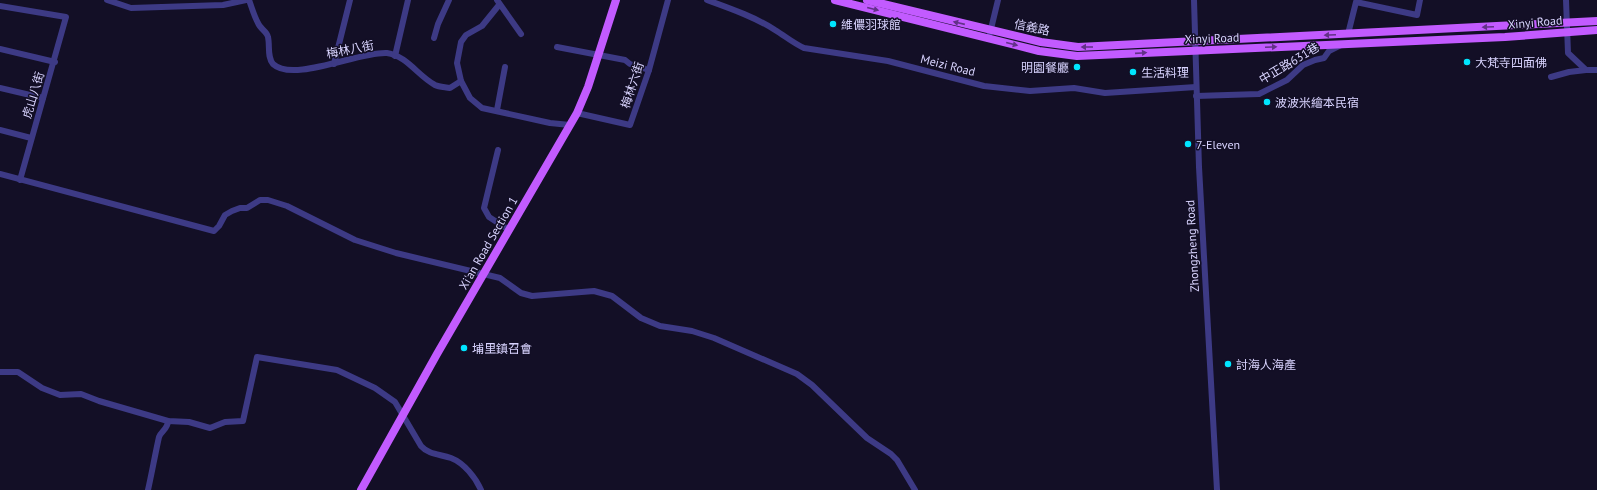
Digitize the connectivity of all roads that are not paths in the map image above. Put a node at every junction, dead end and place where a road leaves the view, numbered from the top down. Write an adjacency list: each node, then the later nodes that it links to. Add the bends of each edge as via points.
1 (107, 0): 15 (street, via 131,8 223,5)
2 (250, 0): 37 (street, 梅林八街, via 258,24 267,34 273,64 292,70)
3 (350, 0): 37 (street)
4 (408, 0): 35 (street)
5 (449, 0): 27 (street)
6 (616, 0): 34 (main road, Xi'an Road Section 1)
7 (668, 0): 39 (street, 梅林六街)
8 (707, 0): 44 (street, Meizi Road, via 761,22 804,48 888,61 984,86 1030,91 1074,88 1105,94)
9 (835, 0): 28 (main road, Xinyi Road, one-way to 28)
10 (866, 0): 21 (main road, 信義路, one-way to 10)
11 (998, 0): 21 (street)
12 (1194, 0): 31 (street, Zhongzheng Road)
13 (1420, 0): 16 (street, via 1417,15)
14 (1566, 0): 20 (street)
15 (242, 1)
16 (1359, 1): 26 (street)
17 (498, 3): 25 (street); 43 (street, via 482,26 466,35 461,42 457,63)
18 (0, 6): 36 (street, 虎山八街, via 66,17)
19 (1597, 21): 20 (main road, Xinyi Road)
20 (1568, 22): 23 (main road, Xinyi Road, one-way to 23); 24 (street)
21 (991, 30): 28 (street); 31 (main road, 信義路, one-way to 21, via 1078,47 1041,42)
22 (1597, 30): 24 (main road, Xinyi Road)
23 (1380, 32): 26 (main road, Xinyi Road); 29 (main road)
24 (1567, 32): 29 (main road, Xinyi Road); 40 (street, via 1568,54)
25 (521, 34)
26 (1348, 34): 31 (main road, Xinyi Road, one-way to 31)
27 (434, 38)
28 (989, 39): 31 (main road, Xinyi Road, one-way to 31, via 1039,51 1077,56)
29 (1380, 42): 30 (main road, Xinyi Road)
30 (1343, 44): 31 (main road, Xinyi Road, one-way to 30); 46 (street, 中正路631巷, via 1329,51 1324,58 1303,65 1287,80 1259,94)
31 (1195, 46): 44 (street, Zhongzheng Road)
32 (557, 47): 34 (street)
33 (0, 49): 36 (street)
34 (599, 54): 39 (street); 49 (main road, Xi'an Road Section 1)
35 (395, 56): 37 (street, 梅林八街, via 374,54); 43 (street, 梅林八街, via 436,85 450,88)
36 (55, 62): 47 (street, 虎山八街)
37 (334, 64)
38 (505, 67): 48 (street)
39 (649, 70): 49 (street, 梅林六街, via 630,125)
40 (1586, 70): 41 (street); 42 (street)
41 (1597, 70)
42 (1551, 78)
43 (461, 81): 48 (street, via 475,104 482,108)
44 (1196, 87): 46 (street, Zhongzheng Road)
45 (0, 88): 47 (street)
46 (1196, 96): 65 (street, Zhongzheng Road)
47 (43, 98): 52 (street, 虎山八街)
48 (497, 110): 50 (street, via 550,123)
49 (577, 113): 50 (main road, Xi'an Road Section 1)
50 (570, 125): 56 (main road, Xi'an Road Section 1)
51 (0, 130): 52 (street)
52 (31, 138): 55 (street, 虎山八街)
53 (498, 150): 56 (street, via 484,208 489,217)
54 (0, 174): 55 (street)
55 (20, 180): 57 (street, via 214,231 225,215 240,208 247,208 260,200 268,200 287,206 355,240)
56 (509, 230): 57 (main road, Xi'an Road Section 1)
57 (483, 274): 59 (main road, Xi'an Road Section 1); 64 (street, via 500,278 521,293 532,296 581,290 612,296 641,318 660,326 692,331 714,338 797,374 812,385 867,438 891,454)
58 (0, 372): 60 (street, via 18,372 42,388 60,395 81,394)
59 (403, 415): 60 (street, via 395,402 386,395 337,370 260,356 257,357 251,377 243,421 225,422 210,428 189,422); 62 (main road, Xi'an Road Section 1); 63 (street, via 425,450 461,464)
60 (168, 421): 61 (street, via 168,426 159,437)
61 (148, 490)
62 (361, 490)
63 (481, 490)
64 (915, 490)
65 (1217, 490)

